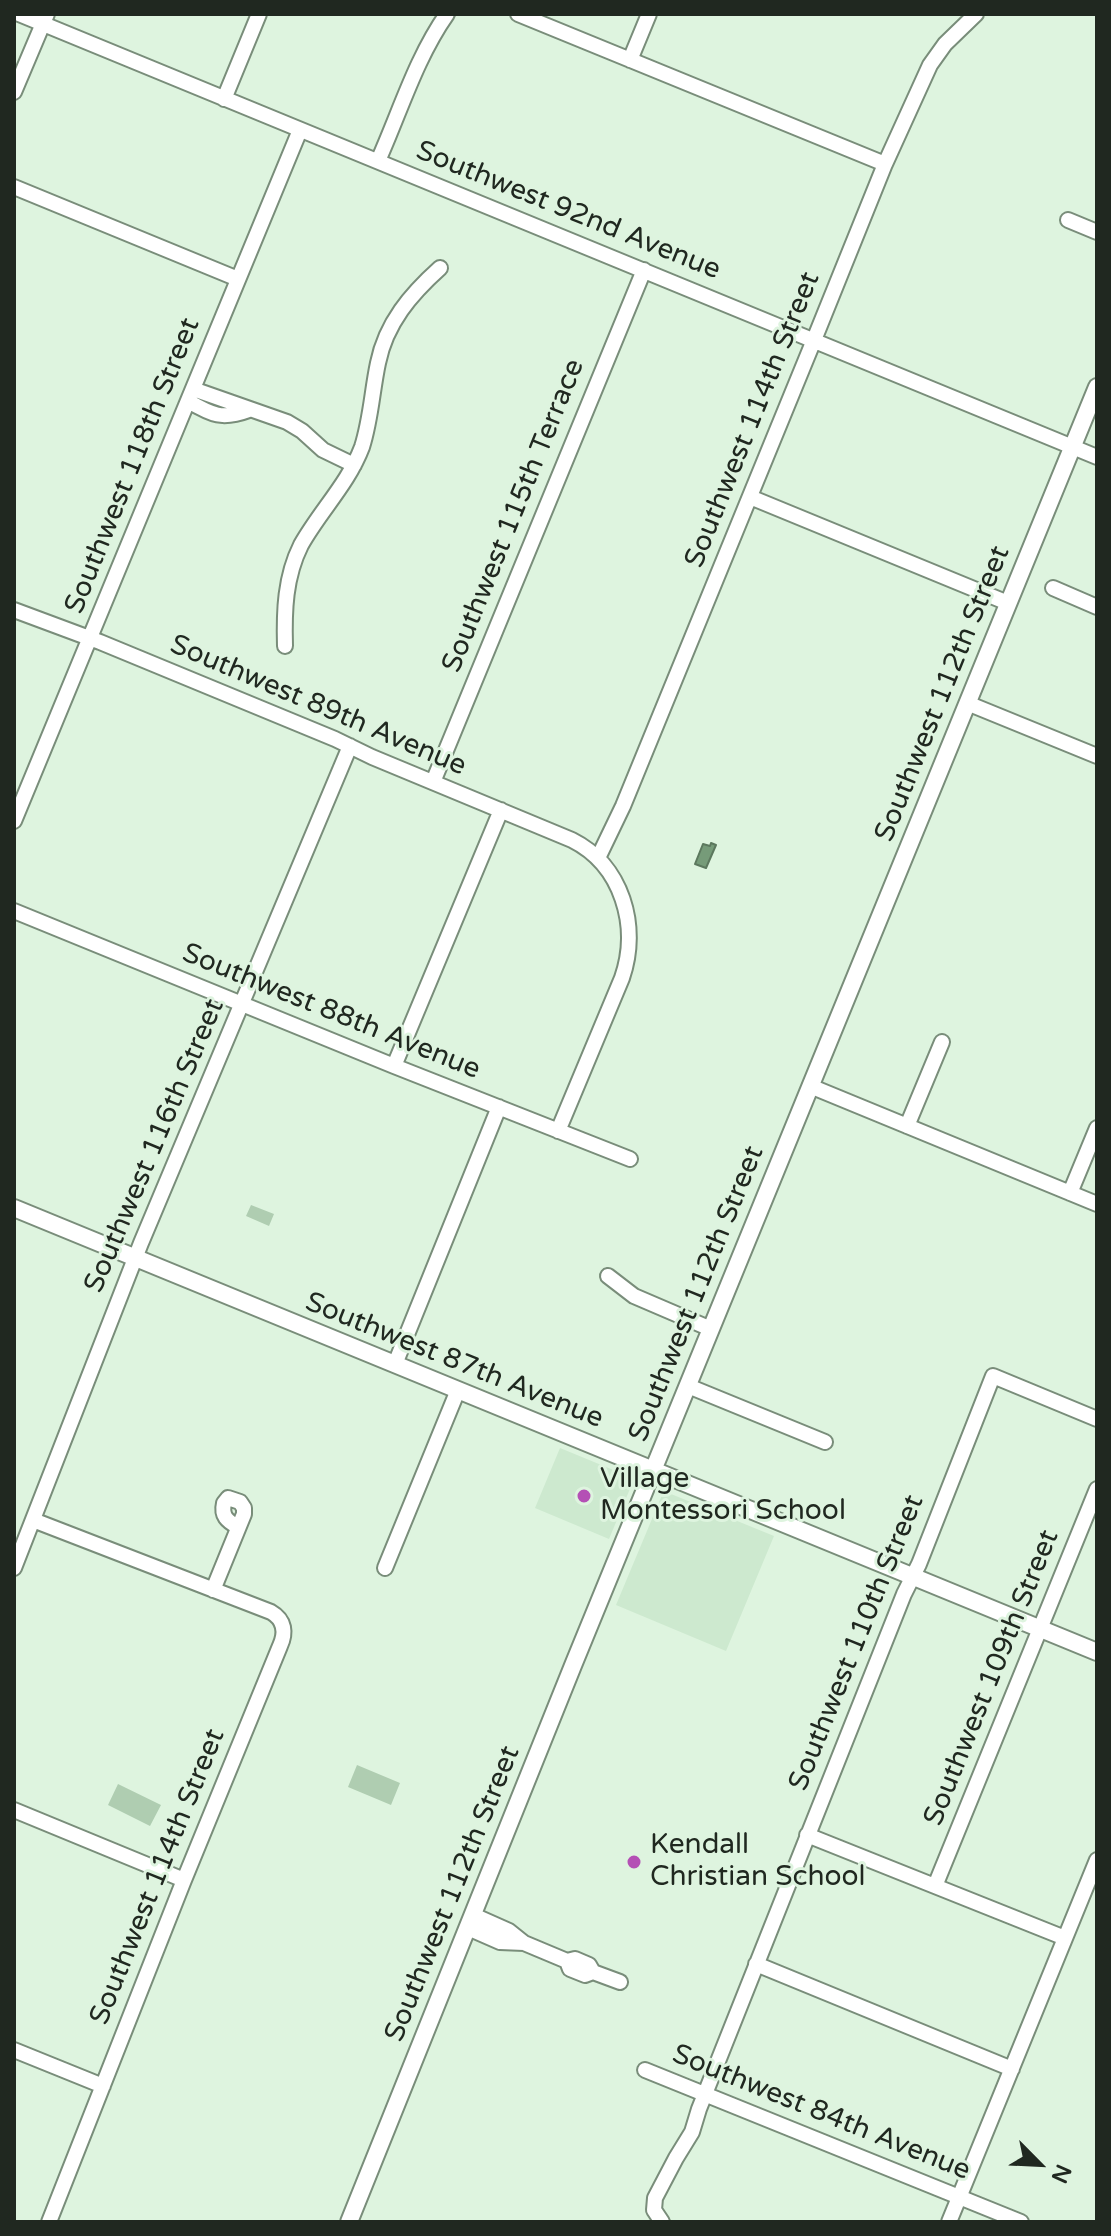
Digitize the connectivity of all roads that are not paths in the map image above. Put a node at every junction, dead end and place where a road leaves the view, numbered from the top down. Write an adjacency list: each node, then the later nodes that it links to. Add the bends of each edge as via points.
1 (19, 14): 7 (street, Southwest 92nd Avenue)
2 (259, 14): 10 (street)
3 (447, 14): 12 (street, via 422,56)
4 (518, 14): 8 (street)
5 (649, 14): 8 (street)
6 (976, 14): 13 (street, Southwest 114th Street, via 930,65)
7 (45, 19): 9 (street); 10 (street, Southwest 92nd Avenue)
8 (630, 60): 13 (street)
9 (14, 92)
10 (224, 99): 11 (street, Southwest 92nd Avenue)
11 (300, 130): 12 (street, Southwest 92nd Avenue); 19 (street, Southwest 118th Street)
12 (378, 161): 18 (street, Southwest 92nd Avenue)
13 (885, 164): 20 (street, Southwest 114th Street)
14 (14, 187): 19 (street)
15 (1068, 220): 16 (street)
16 (1097, 232)
17 (440, 268): 25 (street, via 406,303 389,330)
18 (644, 270): 20 (street, Southwest 92nd Avenue); 36 (street, Southwest 115th Terrace)
19 (238, 279): 22 (street, Southwest 118th Street)
20 (814, 340): 23 (street, Southwest 92nd Avenue); 26 (street, Southwest 114th Street)
21 (1097, 387): 23 (main road, Southwest 112th Street)
22 (191, 395): 25 (street, via 287,422 323,450); 31 (street, Southwest 118th Street)
23 (1072, 447): 24 (street, Southwest 92nd Avenue); 28 (main road, Southwest 112th Street)
24 (1097, 457)
25 (354, 465): 32 (street, via 296,555 285,604)
26 (750, 497): 28 (street); 39 (street, Southwest 114th Street)
27 (1053, 588): 29 (street)
28 (1008, 603): 33 (main road, Southwest 112th Street)
29 (1097, 607)
30 (14, 610): 31 (street, Southwest 89th Avenue)
31 (89, 639): 34 (street, Southwest 89th Avenue); 38 (street, Southwest 118th Street)
32 (285, 646)
33 (967, 703): 35 (street); 44 (main road, Southwest 112th Street)
34 (350, 746): 36 (street, Southwest 89th Avenue); 41 (street, Southwest 116th Street)
35 (1097, 756)
36 (433, 782): 37 (street, Southwest 89th Avenue)
37 (501, 810): 39 (street, Southwest 89th Avenue, via 572,840); 43 (street)
38 (14, 821)
39 (598, 858): 48 (street, via 626,908 628,956)
40 (14, 911): 41 (street, Southwest 88th Avenue)
41 (242, 1004): 43 (street, Southwest 88th Avenue); 53 (street, Southwest 116th Street)
42 (942, 1042): 46 (street)
43 (394, 1066): 45 (street, Southwest 88th Avenue)
44 (810, 1086): 46 (street); 55 (main road, Southwest 112th Street)
45 (499, 1107): 48 (street, Southwest 88th Avenue); 56 (street)
46 (907, 1126): 50 (street)
47 (1097, 1128): 50 (street)
48 (558, 1131): 49 (street, Southwest 88th Avenue)
49 (630, 1159)
50 (1070, 1193): 51 (street)
51 (1097, 1204)
52 (14, 1208): 53 (main road, Southwest 87th Avenue)
53 (135, 1258): 56 (main road, Southwest 87th Avenue); 63 (street, Southwest 116th Street)
54 (608, 1276): 55 (street, via 634,1296)
55 (711, 1329): 57 (main road, Southwest 112th Street)
56 (395, 1364): 58 (main road, Southwest 87th Avenue)
57 (688, 1386): 60 (street); 61 (main road, Southwest 112th Street)
58 (458, 1390): 61 (main road, Southwest 87th Avenue); 66 (street)
59 (1097, 1419): 67 (street, Southwest 110th Street, via 993,1376)
60 (825, 1442)
61 (653, 1470): 67 (main road, Southwest 87th Avenue); 76 (main road, Southwest 112th Street)
62 (1097, 1489): 69 (street, Southwest 109th Street)
63 (33, 1520): 65 (street, Southwest 116th Street); 68 (street, Southwest 114th Street)
64 (238, 1527): 68 (street)
65 (14, 1568)
66 (385, 1568)
67 (914, 1576): 69 (main road, Southwest 87th Avenue); 72 (street, Southwest 110th Street)
68 (213, 1590): 74 (street, Southwest 114th Street, via 276,1615 284,1635)
69 (1040, 1628): 70 (main road, Southwest 87th Avenue); 75 (street, Southwest 109th Street)
70 (1097, 1652)
71 (14, 1810): 74 (street)
72 (807, 1835): 75 (street); 78 (street, Southwest 110th Street)
73 (1097, 1860): 77 (street)
74 (184, 1880): 83 (street, Southwest 114th Street)
75 (935, 1886): 77 (street)
76 (470, 1922): 79 (street, via 500,1942 524,1943 567,1961 570,1969); 87 (main road, Southwest 112th Street)
77 (1065, 1938): 81 (street)
78 (756, 1964): 81 (street); 84 (street, Southwest 110th Street)
79 (620, 1982)
80 (14, 2050): 83 (street)
81 (1012, 2069): 85 (street)
82 (645, 2070): 84 (street, Southwest 84th Avenue)
83 (103, 2086): 86 (street, Southwest 114th Street)
84 (702, 2102): 85 (street, Southwest 84th Avenue); 88 (street, Southwest 110th Street, via 692,2132 655,2198 654,2210)
85 (959, 2197): 89 (street); 90 (street, Southwest 84th Avenue)
86 (49, 2222)
87 (349, 2222)
88 (662, 2222)
89 (949, 2222)
90 (1021, 2222)

